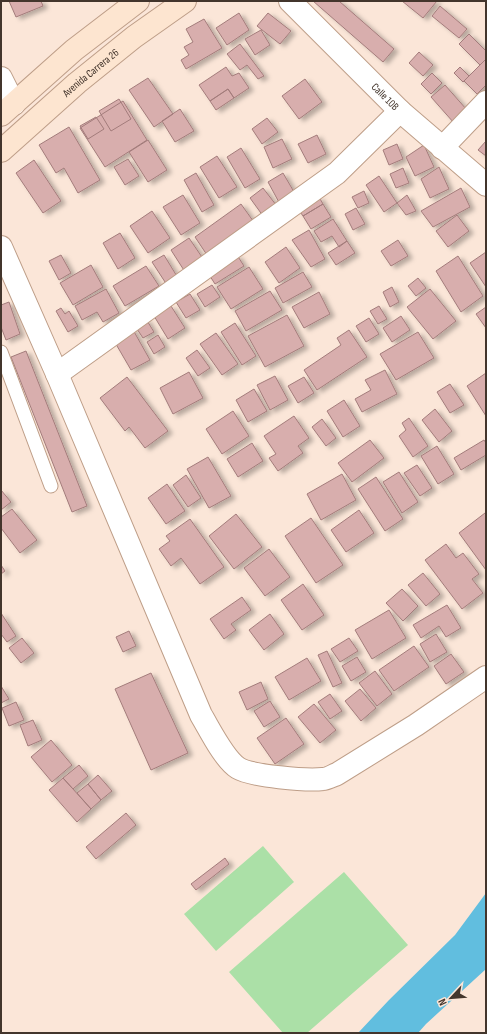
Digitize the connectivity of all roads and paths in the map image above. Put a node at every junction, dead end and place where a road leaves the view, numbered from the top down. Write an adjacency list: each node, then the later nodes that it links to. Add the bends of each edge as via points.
1 (138, 1): 6 (main road, via 74,50)
2 (185, 1): 9 (main road, Avenida Carrera 26, via 134,37 77,83)
3 (290, 1): 7 (street, Calle 10B)
4 (1, 78): 6 (street)
5 (486, 102): 8 (street)
6 (7, 109)
7 (400, 111): 8 (street, Calle 10B); 13 (street, via 337,173)
8 (442, 148): 10 (street, Calle 10B)
9 (1, 151)
10 (486, 185)
11 (1, 247): 13 (street)
12 (1, 352): 14 (lane)
13 (57, 374): 15 (street, via 201,715 231,762 239,769 300,780 324,779 337,774 416,725)
14 (51, 486)
15 (486, 677)

